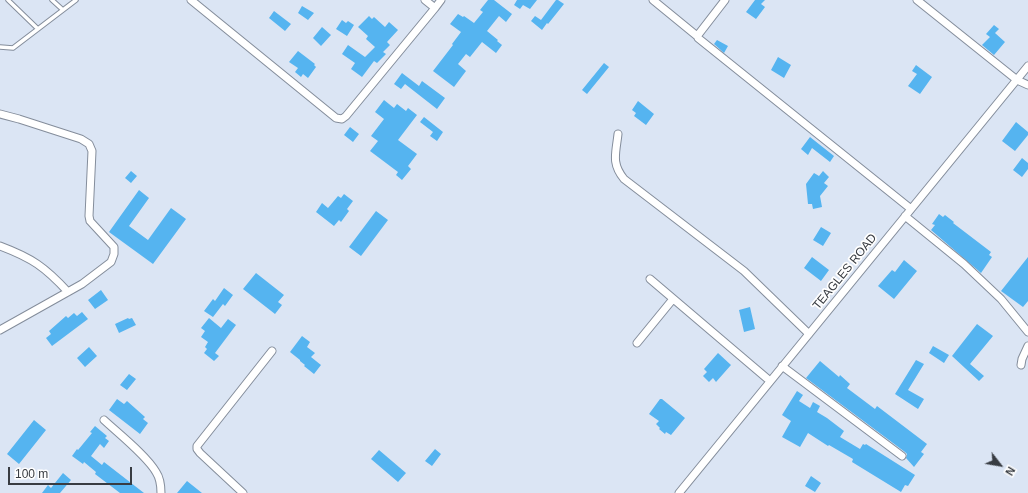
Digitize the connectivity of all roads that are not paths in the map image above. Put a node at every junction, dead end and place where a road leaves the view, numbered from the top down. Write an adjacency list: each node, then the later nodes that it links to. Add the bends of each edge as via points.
1 (8, 0): 12 (lane)
2 (52, 0): 11 (lane)
3 (76, 0): 11 (lane)
4 (191, 0): 10 (street, via 336,118 342,119)
5 (425, 0): 10 (street)
6 (441, 0): 10 (street)
7 (653, 0): 13 (street)
8 (725, 0): 13 (street)
9 (917, 0): 16 (street)
10 (435, 8)
11 (62, 10): 12 (lane)
12 (38, 29): 14 (lane, via 13,48)
13 (697, 36): 20 (street)
14 (0, 47)
15 (1028, 66): 16 (street, TEAGLES ROAD)
16 (1017, 80): 17 (street); 20 (street, TEAGLES ROAD)
17 (1028, 85)
18 (0, 114): 24 (street, via 81,139 89,144 92,151 90,221 114,247 114,254 111,262)
19 (618, 134): 28 (street, via 615,163 624,179 744,271)
20 (911, 209): 21 (street, TEAGLES ROAD)
21 (905, 216): 27 (street, via 964,264 1001,299); 28 (street, TEAGLES ROAD)
22 (0, 246): 24 (street, via 37,263 50,272)
23 (650, 279): 25 (street)
24 (68, 292): 26 (street)
25 (673, 299): 29 (street); 34 (street)
26 (0, 330)
27 (1028, 332)
28 (809, 334): 33 (street, TEAGLES ROAD)
29 (637, 343)
30 (1028, 346): 32 (street)
31 (272, 351): 38 (street, via 197,449)
32 (1021, 365)
33 (782, 366): 34 (street, TEAGLES ROAD); 36 (street)
34 (770, 381): 39 (street, TEAGLES ROAD)
35 (104, 420): 37 (street, via 147,459 156,471)
36 (902, 456)
37 (161, 493)
38 (243, 493)
39 (679, 493)

